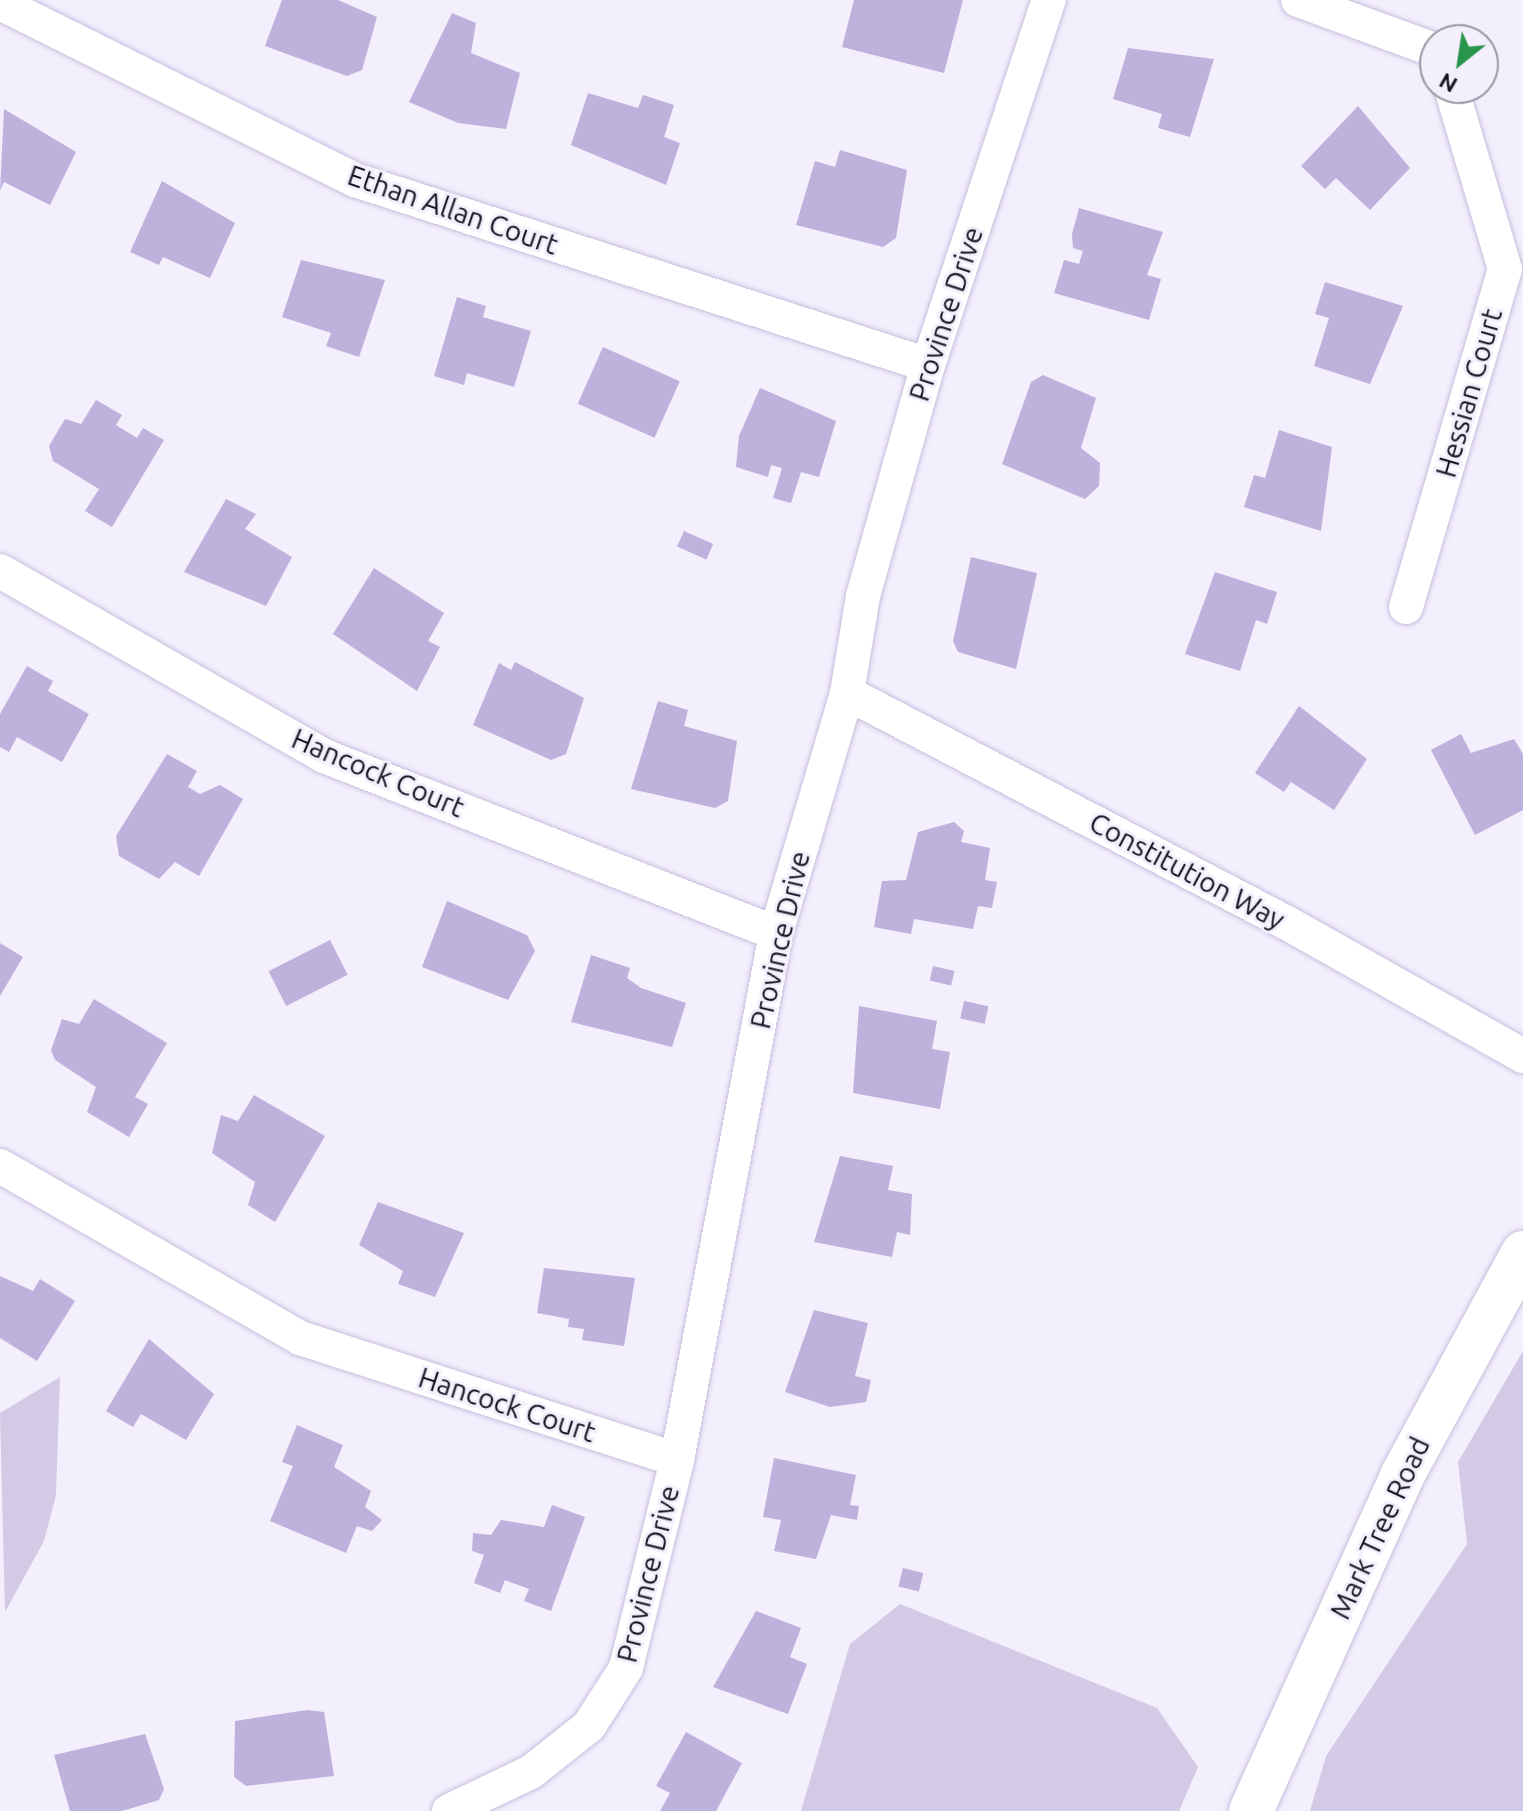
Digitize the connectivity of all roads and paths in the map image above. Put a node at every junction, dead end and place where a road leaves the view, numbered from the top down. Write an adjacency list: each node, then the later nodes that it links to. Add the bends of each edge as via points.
1 (1049, 0): 6 (street, Province Drive)
2 (1298, 0): 4 (street)
3 (0, 3): 6 (street, Ethan Allan Court, via 355,180)
4 (1419, 44)
5 (1456, 104): 8 (street, Hessian Court, via 1505,269)
6 (928, 365): 9 (street, Province Drive, via 863,596)
7 (0, 571): 10 (street, Hancock Court, via 324,756)
8 (1406, 607)
9 (847, 693): 10 (street, Province Drive); 11 (street, Constitution Way, via 1287,923)
10 (776, 933): 14 (street, Province Drive)
11 (1523, 1056)
12 (0, 1166): 14 (street, Hancock Court, via 300,1338)
13 (1523, 1253): 16 (main road, Mark Tree Road, via 1402,1476)
14 (677, 1460): 15 (street, Province Drive, via 626,1668 589,1726 531,1772)
15 (449, 1811)
16 (1251, 1811)

